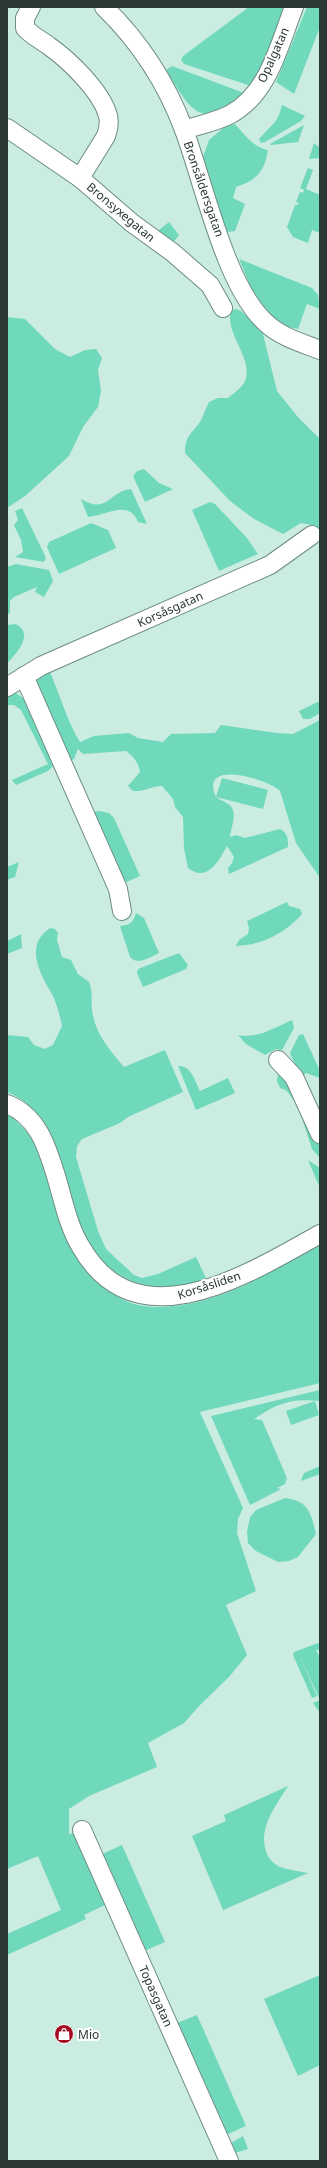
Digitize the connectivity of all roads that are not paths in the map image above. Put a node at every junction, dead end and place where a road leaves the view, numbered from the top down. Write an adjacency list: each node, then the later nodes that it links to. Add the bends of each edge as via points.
1 (31, 7): 6 (street, via 25,18 25,28 50,46 80,74 90,85 108,115 106,136)
2 (104, 7): 5 (street, Bronsåldersgatan, via 136,42 169,96)
3 (294, 7): 5 (street, Opalgatan, via 266,78 254,96 230,115)
4 (7, 128): 6 (street, Bronsyxegatan)
5 (184, 130): 8 (street, Bronsåldersgatan, via 225,253 247,299 267,325 290,339)
6 (80, 178): 7 (street, Bronsyxegatan, via 210,285)
7 (223, 308)
8 (320, 350)
9 (312, 536): 10 (street, Korsåsgatan, via 270,565 41,666)
10 (24, 676): 11 (street, Korsåsgatan); 12 (street, via 118,889)
11 (7, 687)
12 (122, 911)
13 (278, 1060): 15 (street, via 294,1077)
14 (7, 1104): 16 (street, Korsåsliden, via 23,1113 32,1122 46,1144 80,1246 101,1273 118,1286 133,1293 165,1297 191,1294 251,1271)
15 (320, 1134)
16 (320, 1234)
17 (82, 1830): 18 (street, Topasgatan)
18 (229, 2161)

